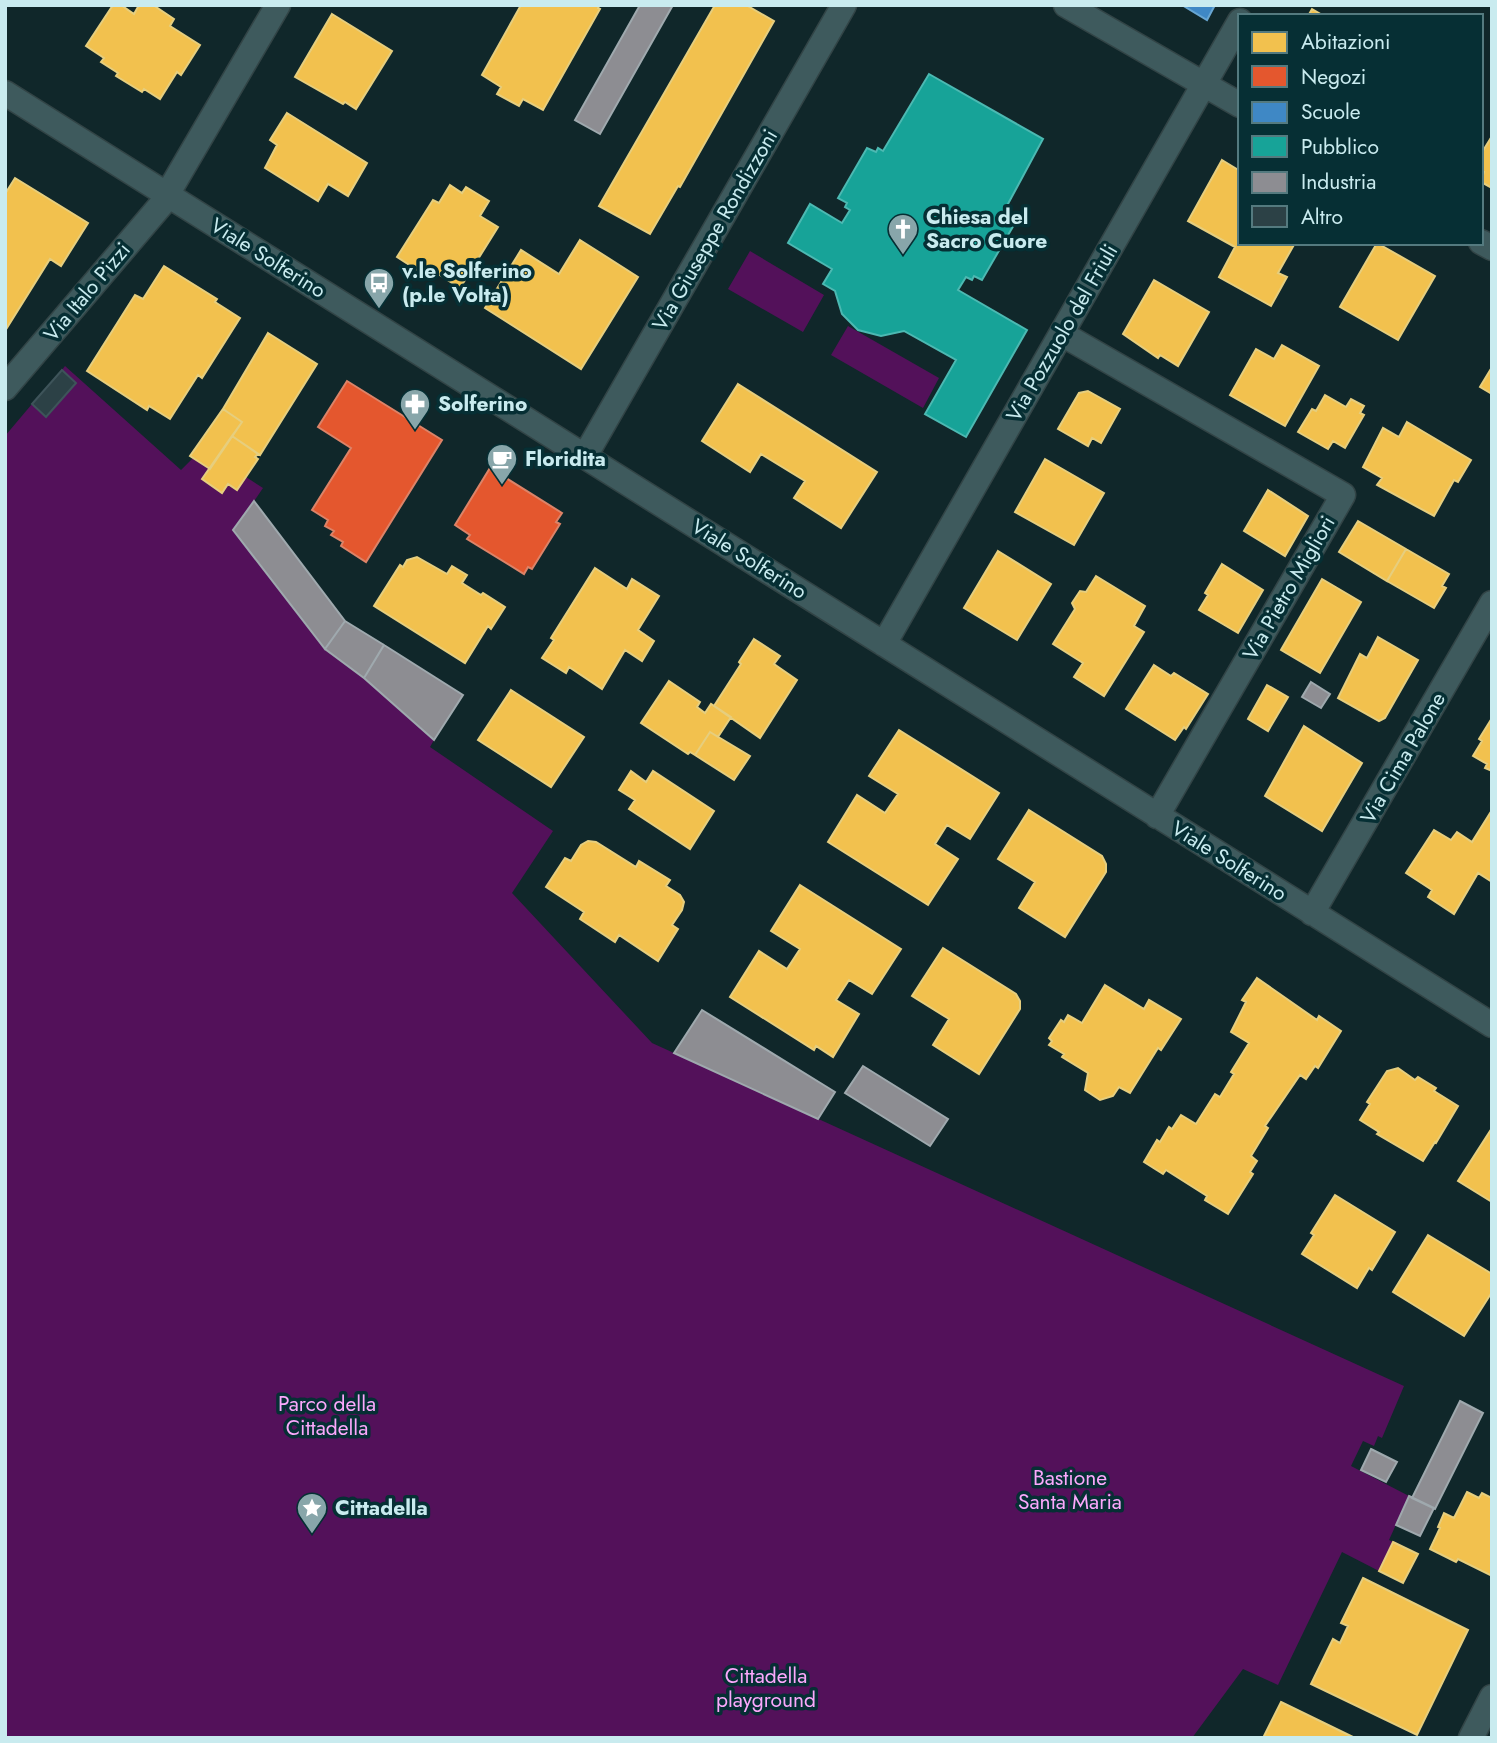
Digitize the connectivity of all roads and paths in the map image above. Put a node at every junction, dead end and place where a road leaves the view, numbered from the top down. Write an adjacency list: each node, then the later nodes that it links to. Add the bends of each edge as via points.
1 (278, 5): 8 (street, Via Italo Pizzi)
2 (844, 5): 11 (street, Via Giuseppe Rondizzoni)
3 (1066, 5): 5 (street)
4 (1238, 24): 5 (street, Via Pozzuolo del Friuli)
5 (1204, 84): 7 (street); 9 (street, Via Pozzuolo del Friuli)
6 (5, 93): 8 (street, Viale Solferino)
7 (1238, 103)
8 (168, 195): 10 (street, Via Italo Pizzi); 11 (street, Viale Solferino)
9 (1062, 334): 13 (street, Via Pozzuolo del Friuli); 14 (street, Via Pietro Migliori, via 1343,495)
10 (5, 388)
11 (585, 456): 13 (street, Viale Solferino)
12 (1492, 603): 15 (street, Via Cima Palone)
13 (884, 644): 14 (street, Viale Solferino)
14 (1157, 816): 15 (street, Viale Solferino)
15 (1312, 913): 16 (street, Viale Solferino)
16 (1492, 1025)
17 (1492, 1697): 18 (street)
18 (1471, 1738)

